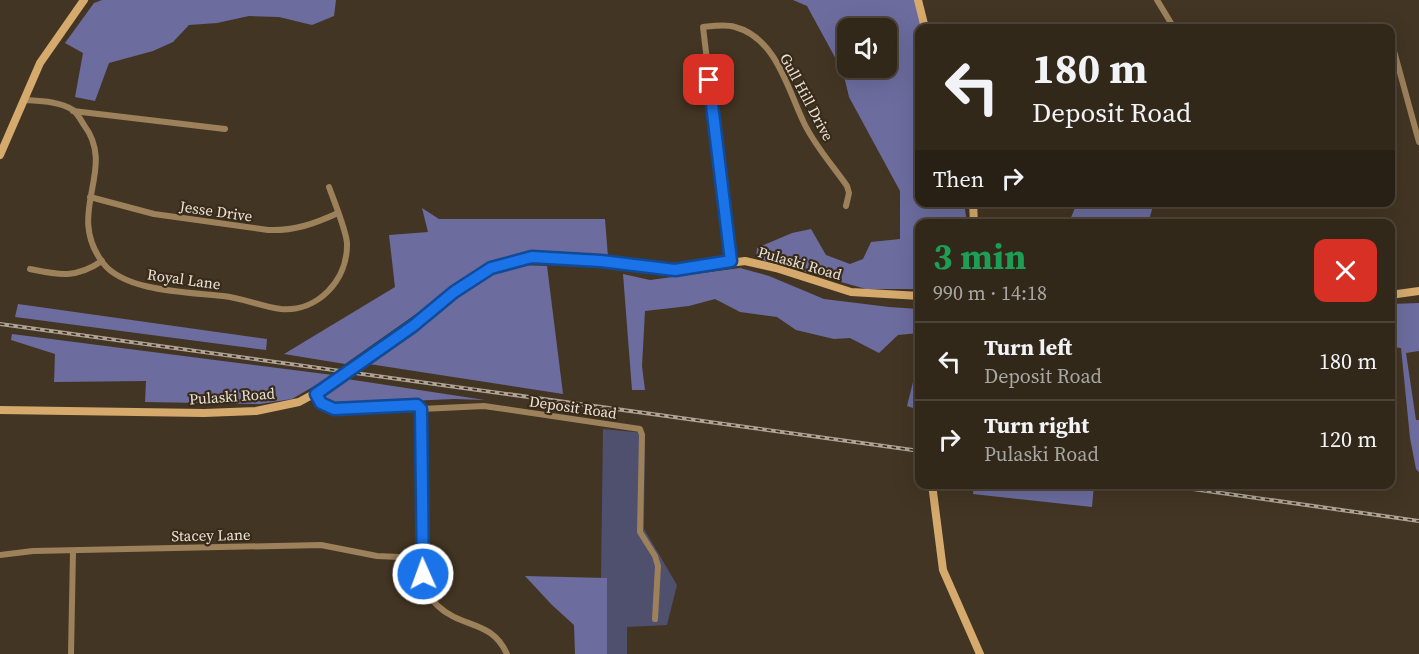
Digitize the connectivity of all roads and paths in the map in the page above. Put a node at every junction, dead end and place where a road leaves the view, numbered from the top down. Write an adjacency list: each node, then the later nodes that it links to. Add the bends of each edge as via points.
1 (84, 0): 7 (main road, via 40,63)
2 (918, 0): 4 (main road)
3 (1157, 0): 5 (street)
4 (924, 24)
5 (1172, 24)
6 (1395, 55): 10 (street)
7 (24, 100): 8 (street, via 48,102); 11 (main road)
8 (74, 111): 9 (street); 13 (street, Royal Lane, via 91,134 97,154)
9 (225, 129)
10 (1419, 142)
11 (0, 155)
12 (329, 187): 15 (street, Royal Lane)
13 (90, 197): 15 (street, Jesse Drive, via 154,214 268,230 304,227); 16 (street, Royal Lane, via 88,230)
14 (846, 206): 17 (street, Gull Hill Drive, via 847,186 807,128 765,44 734,26 703,27)
15 (338, 213): 16 (street, Royal Lane, via 347,242 340,274 330,291 298,308 268,307 232,297 140,285 111,272)
16 (102, 261): 18 (street, via 69,275)
17 (731, 261): 21 (main road, Pulaski Road, via 776,268 850,292); 22 (main road, Pulaski Road, bridge, via 675,270 532,257 491,268)
18 (30, 269)
19 (1419, 291): 20 (main road)
20 (1395, 294)
21 (915, 296)
22 (316, 394): 23 (street, Deposit Road, via 321,403 334,409 417,405); 24 (main road, Pulaski Road, via 292,405 256,411)
23 (421, 409): 28 (street); 29 (street, Deposit Road, via 484,406 640,429 640,532 658,566)
24 (0, 410)
25 (933, 489): 32 (main road, via 943,570)
26 (73, 551): 27 (street, Stacey Lane); 28 (street, Stacey Lane, via 321,545 377,556); 30 (street)
27 (0, 555)
28 (422, 558): 31 (street, via 425,586 436,604 458,620 483,627 504,646)
29 (655, 619)
30 (71, 654)
31 (507, 654)
32 (980, 654)

